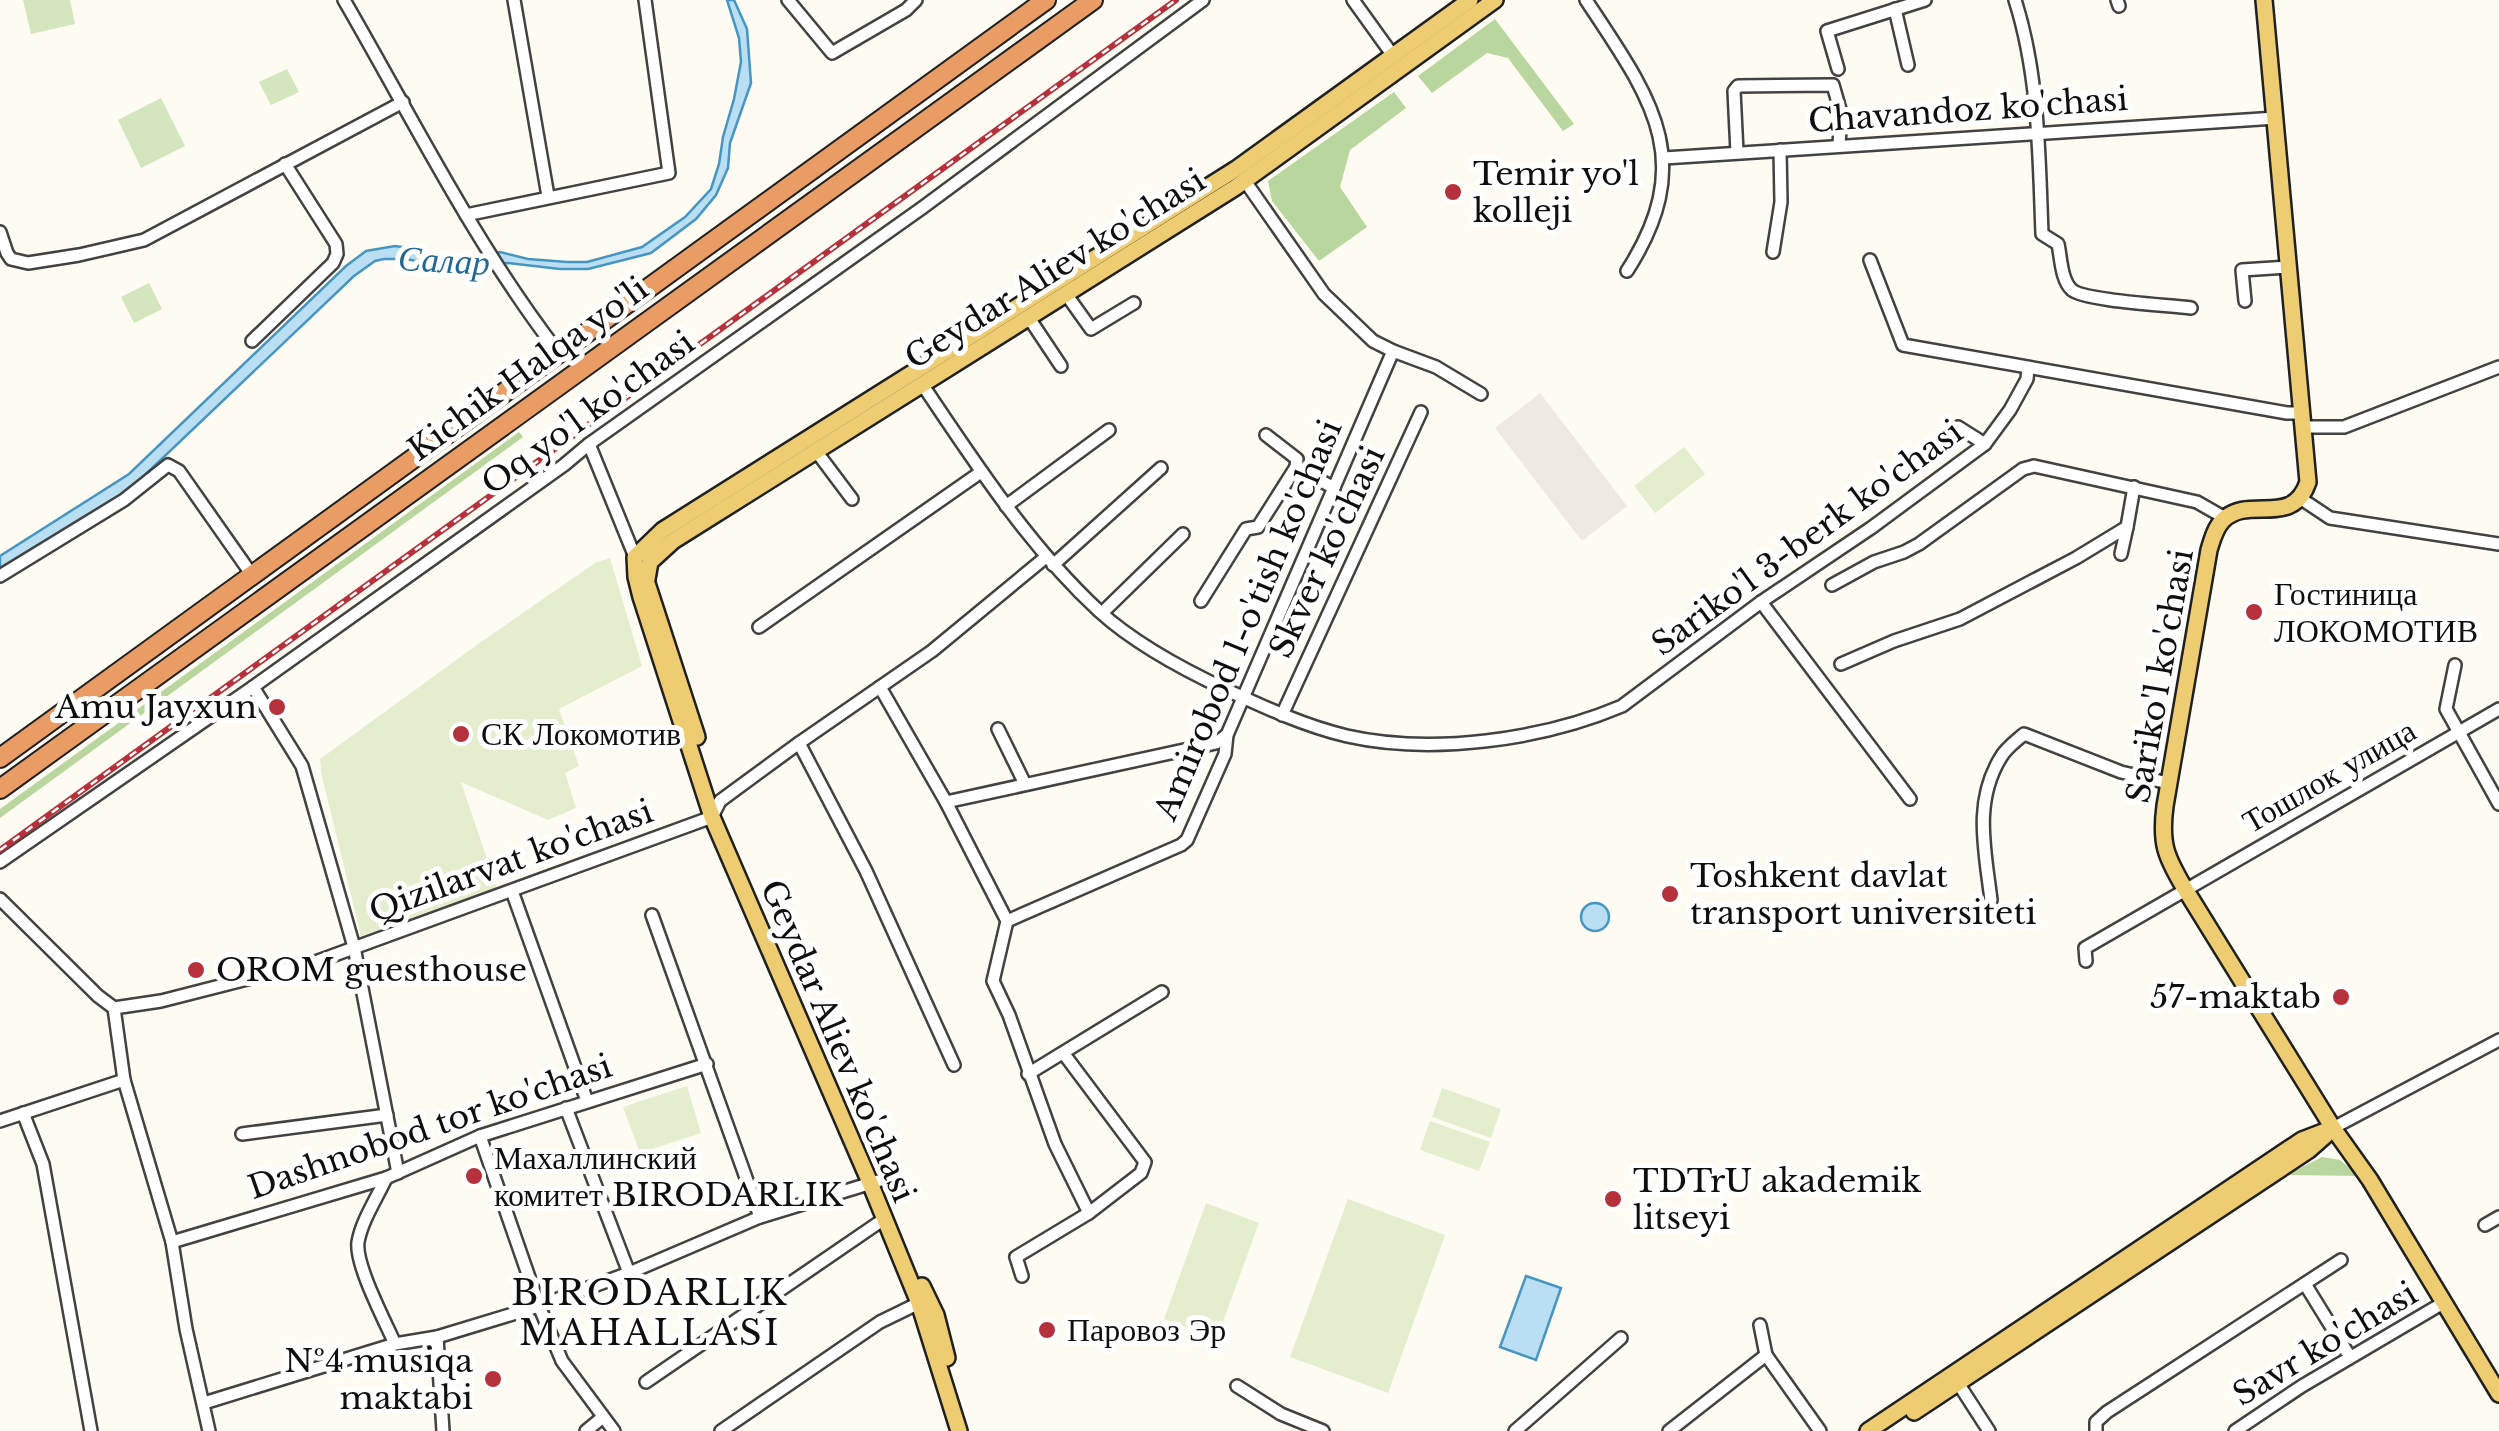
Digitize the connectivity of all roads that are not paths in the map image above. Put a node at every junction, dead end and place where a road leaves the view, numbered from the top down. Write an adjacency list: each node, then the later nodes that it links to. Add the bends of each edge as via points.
1 (344, 0): 20 (street)
2 (514, 0): 29 (street)
3 (645, 0): 29 (street, via 669,173)
4 (788, 0): 5 (street, via 832,53)
5 (916, 0)
6 (1046, 0): 43 (highway, Kichik Halqa yo'li)
7 (1093, 0): 47 (highway, Kichik Halqa yo'li)
8 (1203, 0): 55 (street, Oq yo'l ko'chasi)
9 (1353, 0): 17 (street)
10 (1470, 0): 17 (main road, Geydar Aliev ko'chasi)
11 (1495, 0): 17 (main road, Geydar Aliev ko'chasi)
12 (1586, 0): 26 (street, via 1645,94)
13 (1925, 0): 16 (street)
14 (2015, 0): 22 (street)
15 (2264, 0): 21 (main road)
16 (1895, 9): 18 (street); 19 (street, via 1827,31)
17 (1398, 62): 28 (main road, Geydar Aliev ko'chasi)
18 (1908, 65)
19 (1838, 69)
20 (402, 102): 27 (street); 30 (street)
21 (2276, 118): 22 (street, Chavandoz ko'chasi); 34 (main road)
22 (2038, 133): 23 (street, Chavandoz ko'chasi); 39 (street, via 2042,234 2058,244 2075,293)
23 (1840, 146): 24 (street, Chavandoz ko'chasi); 25 (street, via 1833,85 1738,86)
24 (1780, 150): 25 (street, Chavandoz ko'chasi); 32 (street)
25 (1737, 152): 26 (street, Chavandoz ko'chasi)
26 (1664, 158): 35 (street, via 1657,210)
27 (285, 164): 31 (street, via 144,240 114,248 17,261); 41 (street, via 337,254)
28 (1240, 175): 36 (main road, Geydar Aliev ko'chasi); 42 (street, via 1324,294 1373,341); 48 (main road, Geydar Aliev ko'chasi)
29 (548, 196): 30 (street)
30 (466, 214): 43 (street)
31 (0, 232)
32 (1774, 252)
33 (1870, 260): 46 (street, via 1902,345)
34 (2289, 267): 37 (street, via 2242,270); 51 (main road)
35 (1627, 271)
36 (1066, 294): 38 (street, via 1091,330); 40 (main road, Geydar Aliev ko'chasi)
37 (2245, 301)
38 (1134, 303)
39 (2191, 308)
40 (1029, 318): 44 (street); 48 (main road, Geydar Aliev ko'chasi)
41 (252, 341)
42 (1393, 351): 49 (street, via 1436,366); 63 (street, Amirobod 1-o'tish ko'chasi)
43 (558, 352): 47 (highway); 74 (highway, Kichik Halqa yo'li)
44 (1061, 366)
45 (2499, 367): 51 (street, via 2344,427)
46 (2028, 368): 51 (street); 56 (street, Sariko'l 3-berk ko'chasi, via 2010,410)
47 (574, 372): 96 (highway, Kichik Halqa yo'li)
48 (919, 379): 57 (main road, Geydar Aliev ko'chasi); 60 (street, Sariko'l 3-berk ko'chasi); 61 (main road, Geydar Aliev ko'chasi)
49 (1481, 394)
50 (1421, 412): 88 (street, Skver ko'chasi)
51 (2303, 420): 64 (main road, via 2308,478)
52 (1958, 427): 56 (street)
53 (1109, 430): 66 (street)
54 (1266, 435): 58 (street, via 1297,459)
55 (589, 444): 72 (street, Geydar Aliev ko'chasi); 84 (street, Oq yo'l ko'chasi)
56 (1985, 444): 79 (street, Sariko'l 3-berk ko'chasi)
57 (816, 451): 61 (main road, Geydar Aliev ko'chasi); 65 (street)
58 (1296, 467): 63 (street); 78 (street)
59 (1161, 468): 73 (street, Qizilarvat ko'chasi)
60 (981, 472): 66 (street, Sariko'l 3-berk ko'chasi); 81 (street)
61 (749, 485): 72 (main road, Geydar Aliev ko'chasi, via 656,536); 76 (main road, Geydar Aliev ko'chasi, via 663,548 650,562)
62 (2134, 487): 67 (street, via 2197,502); 68 (street); 77 (street, via 2024,469 1919,544)
63 (1334, 488): 86 (street, Amirobod 1-o'tish ko'chasi)
64 (2300, 498): 67 (main road, Sariko'l ko'chasi, via 2284,508); 70 (street, via 2330,518)
65 (852, 499)
66 (1006, 506): 73 (street, Sariko'l 3-berk ko'chasi)
67 (2225, 518): 94 (main road, Sariko'l ko'chasi, via 2209,550)
68 (2128, 527): 71 (street); 82 (street, via 1960,619)
69 (1183, 534): 80 (street)
70 (2499, 544)
71 (2121, 554)
72 (635, 557): 76 (main road, Geydar Aliev ko'chasi); 100 (main road, Geydar Aliev ko'chasi, via 641,597)
73 (1050, 561): 80 (street, Sariko'l 3-berk ko'chasi); 85 (street, Qizilarvat ko'chasi)
74 (252, 575): 75 (street, via 168,465); 93 (highway, Kichik Halqa yo'li)
75 (0, 576)
76 (647, 579): 100 (main road, Geydar Aliev ko'chasi)
77 (1832, 585)
78 (1200, 601)
79 (1762, 602): 88 (street, Sariko'l 3-berk ko'chasi, via 1639,694 1572,723 1507,738 1404,744); 97 (street)
80 (1102, 614): 86 (street, Sariko'l 3-berk ko'chasi, via 1170,661)
81 (759, 627)
82 (1841, 664)
83 (2455, 665): 90 (street, via 2446,708)
84 (253, 687): 101 (street, Oq yo'l ko'chasi); 108 (street, via 302,766)
85 (880, 687): 92 (street, Qizilarvat ko'chasi); 98 (street)
86 (1243, 698): 88 (street, Sariko'l 3-berk ko'chasi); 91 (street, Amirobod 1-o'tish ko'chasi)
87 (2499, 709): 90 (street, Тошлок улица)
88 (1282, 715)
89 (998, 729): 95 (street)
90 (2460, 732): 99 (street); 102 (street, Тошлок улица)
91 (1227, 735): 95 (street, via 1216,743); 107 (street, Amirobod 1-o'tish ko'chasi, via 1225,754 1185,842)
92 (799, 743): 100 (street, Qizilarvat ko'chasi); 115 (street, via 866,870)
93 (0, 758)
94 (2168, 783): 102 (main road, Sariko'l ko'chasi, via 2163,845); 105 (street, via 2120,772 2024,734 2001,756 1982,807)
95 (1025, 784): 98 (street)
96 (0, 789)
97 (1910, 799)
98 (946, 802): 107 (street)
99 (2499, 804)
100 (715, 811): 103 (street, Qizilarvat ko'chasi); 127 (main road, Geydar Aliev ko'chasi)
101 (0, 862)
102 (2185, 889): 109 (street, Тошлок улица, via 2085,948); 123 (main road, Sariko'l ko'chasi)
103 (512, 891): 108 (street, Qizilarvat ko'chasi); 118 (street)
104 (0, 898): 111 (street)
105 (1991, 900)
106 (652, 915): 114 (street)
107 (1007, 922): 116 (street, via 993,982)
108 (354, 947): 111 (street, Qizilarvat ko'chasi); 121 (street)
109 (2086, 961)
110 (1162, 992): 113 (street)
111 (114, 1008): 117 (street)
112 (2499, 1040): 123 (street)
113 (1064, 1054): 116 (street); 128 (street, via 1145,1162 1141,1173)
114 (706, 1064): 118 (street, Dashnobod tor ko'chasi); 129 (street)
115 (954, 1065)
116 (1028, 1074): 128 (street)
117 (124, 1080): 120 (street); 133 (street)
118 (587, 1102): 119 (street, Dashnobod tor ko'chasi)
119 (566, 1108): 125 (street, Dashnobod tor ko'chasi); 135 (street)
120 (23, 1113): 122 (street); 154 (street, via 43,1164)
121 (387, 1114): 124 (street); 126 (street)
122 (0, 1121)
123 (2333, 1128): 139 (main road, Sariko'l ko'chasi); 148 (main road, via 2302,1140)
124 (242, 1134)
125 (480, 1136): 126 (street, Dashnobod tor ko'chasi); 140 (street)
126 (392, 1175): 133 (street, Dashnobod tor ko'chasi); 145 (street, via 357,1247)
127 (874, 1182): 129 (street); 131 (main road, Geydar Aliev ko'chasi); 141 (main road, Geydar Aliev ko'chasi)
128 (1089, 1212): 136 (street, via 1016,1258)
129 (760, 1217): 135 (street)
130 (2499, 1218): 132 (street)
131 (884, 1219): 138 (main road, Geydar Aliev ko'chasi); 149 (street)
132 (2485, 1225)
133 (172, 1242): 152 (street)
134 (2341, 1260): 137 (street)
135 (628, 1273): 140 (street)
136 (1022, 1276)
137 (2305, 1284): 147 (street); 169 (street, via 2100,1417)
138 (919, 1303): 141 (main road, Geydar Aliev ko'chasi); 159 (street, via 880,1322)
139 (2444, 1303): 147 (street, Savr ko'chasi); 151 (main road, Sariko'l ko'chasi)
140 (539, 1306): 143 (street); 153 (street, via 562,1361)
141 (930, 1318): 160 (main road, Geydar Aliev ko'chasi); 161 (main road, Geydar Aliev ko'chasi)
142 (1760, 1326): 146 (street)
143 (437, 1337): 145 (street); 156 (street)
144 (1621, 1338): 163 (street)
145 (395, 1344): 152 (street)
146 (1766, 1355): 164 (street); 165 (street)
147 (2350, 1358): 170 (street, Savr ko'chasi)
148 (1955, 1378): 166 (main road); 167 (main road); 168 (street)
149 (646, 1382)
150 (1237, 1386): 162 (street)
151 (2499, 1394)
152 (204, 1403): 155 (street)
153 (604, 1417): 157 (street); 158 (street)
154 (91, 1431)
155 (209, 1431)
156 (443, 1431)
157 (586, 1431)
158 (614, 1431)
159 (721, 1431)
160 (959, 1431)
161 (968, 1431)
162 (1323, 1431)
163 (1515, 1431)
164 (1669, 1431)
165 (1820, 1431)
166 (1868, 1431)
167 (1885, 1431)
168 (1989, 1431)
169 (2096, 1431)
170 (2235, 1431)

